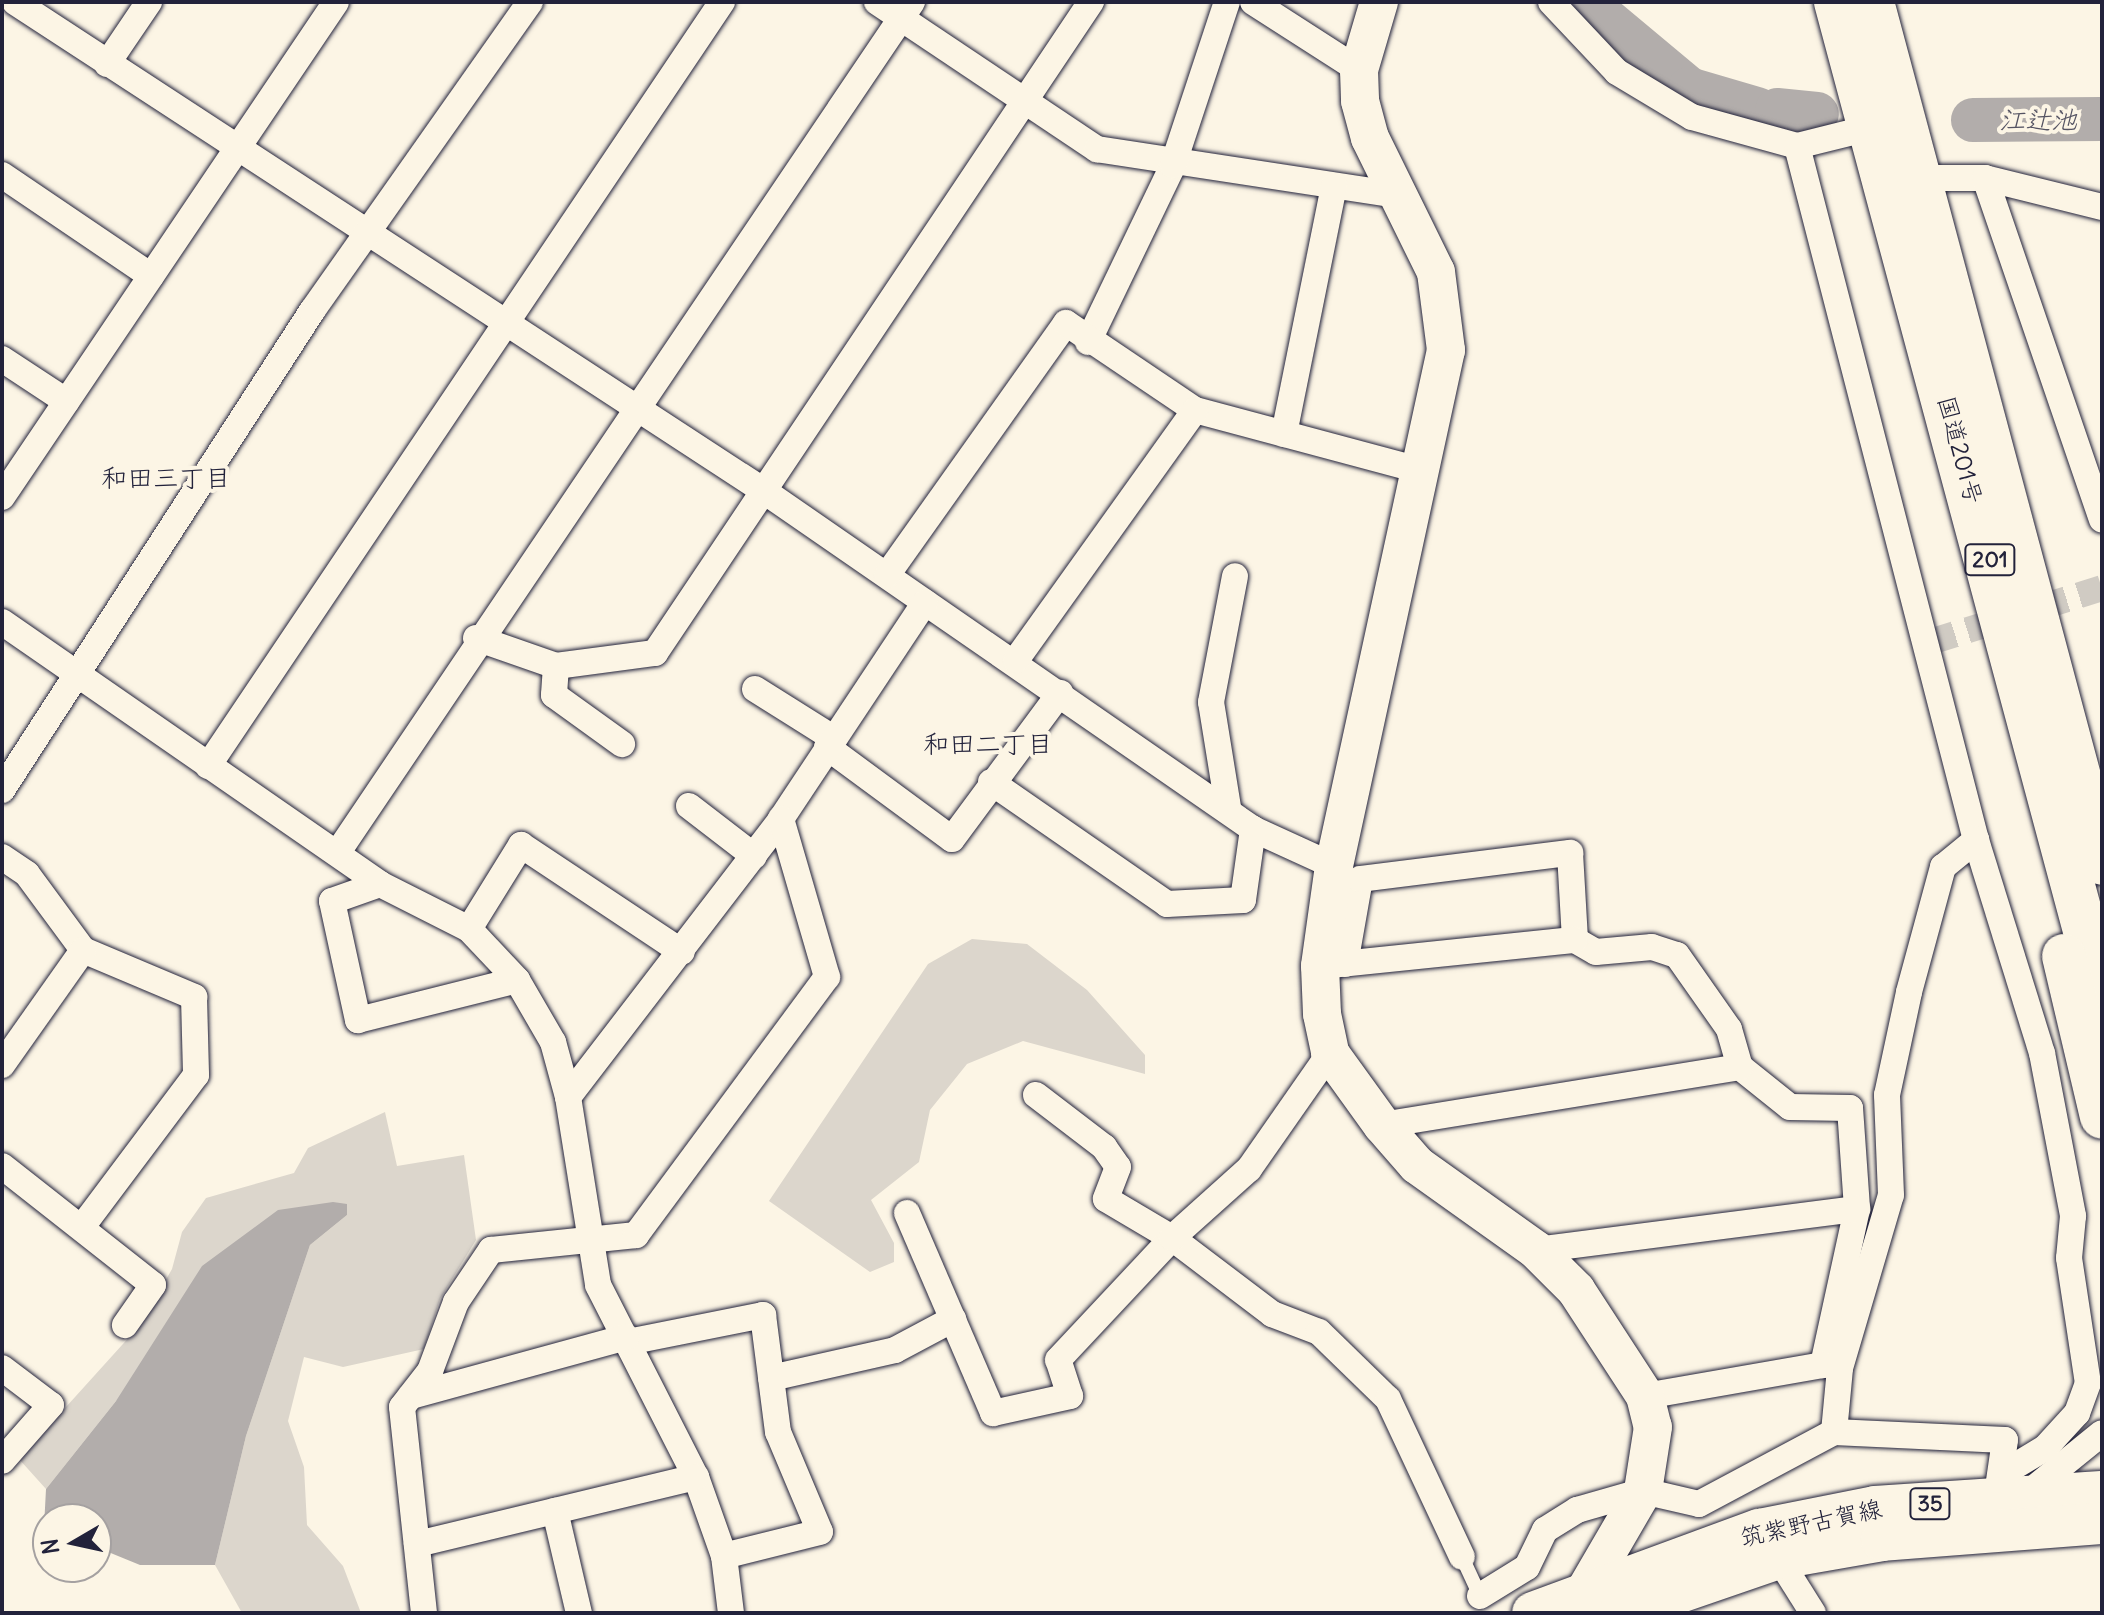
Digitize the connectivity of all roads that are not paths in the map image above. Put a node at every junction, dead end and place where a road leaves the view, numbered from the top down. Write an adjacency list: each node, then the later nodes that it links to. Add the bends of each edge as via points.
1 (15, 2): 16 (street)
2 (149, 2): 16 (street)
3 (336, 2): 20 (street)
4 (530, 2): 29 (street)
5 (722, 2): 33 (street)
6 (877, 2): 15 (street)
7 (1091, 2): 18 (street)
8 (1227, 2): 22 (street)
9 (1253, 2): 14 (street)
10 (1379, 2): 17 (street)
11 (1551, 2): 21 (street, via 1617,72 1692,117)
12 (1836, 2): 19 (highway, 国道201号 / 201)
13 (1872, 2): 24 (highway, 国道201号 / 201)
14 (1278, 9): 17 (street)
15 (907, 10): 18 (street); 37 (street)
16 (107, 64): 20 (street)
17 (1359, 70): 27 (street, via 1370,138)
18 (1022, 101): 22 (street, via 1097,149); 41 (street)
19 (1870, 128): 21 (street); 30 (highway, 国道201号 / 201)
20 (238, 146): 29 (street); 31 (street)
21 (1797, 146): 64 (street)
22 (1173, 165): 26 (street); 34 (street)
23 (2, 175): 31 (street)
24 (1920, 178): 25 (street); 32 (highway, 国道201号 / 201)
25 (1985, 178): 28 (street); 43 (street)
26 (1334, 186): 27 (street); 39 (street)
27 (1399, 195): 40 (street, via 1445,306 1446,350)
28 (2102, 207)
29 (366, 236): 33 (street); 51 (street)
30 (1911, 274): 77 (highway, 国道201号 / 201); 83 (highway, 201, via 1933,423)
31 (151, 276): 36 (street)
32 (1950, 294): 56 (highway, 201, via 1990,362); 68 (highway, 国道201号 / 201)
33 (509, 323): 37 (street); 57 (street)
34 (1088, 342): 38 (street); 44 (street, via 1066,323)
35 (2, 359): 36 (street)
36 (66, 401): 42 (street)
37 (637, 407): 41 (street); 48 (street)
38 (1195, 410): 39 (street); 49 (street)
39 (1284, 434): 40 (street)
40 (1419, 470): 69 (street)
41 (764, 491): 44 (street); 50 (street, via 655,653)
42 (2, 497)
43 (2102, 520)
44 (887, 575): 46 (street)
45 (1235, 576): 61 (street, via 1211,702)
46 (925, 602): 49 (street); 54 (street)
47 (2, 622): 51 (street)
48 (476, 638): 50 (street); 65 (street)
49 (1016, 660): 53 (street)
50 (556, 666): 55 (street, via 554,695)
51 (73, 678): 57 (street); 59 (street)
52 (755, 689): 54 (street)
53 (1060, 693): 58 (street); 61 (street)
54 (830, 743): 58 (street, via 952,839); 62 (street)
55 (622, 744)
56 (2102, 755)
57 (208, 766): 65 (street)
58 (991, 782): 63 (street, via 1167,904 1243,900)
59 (2, 790)
60 (689, 806): 66 (street)
61 (1228, 807): 63 (street)
62 (781, 819): 66 (street); 89 (street, via 827,977 636,1235)
63 (1253, 829): 69 (street)
64 (1976, 840): 95 (street, via 2042,1053 2073,1216 2069,1258); 100 (street, via 1943,867 1909,992 1887,1095 1891,1195 1840,1368)
65 (338, 852): 70 (street)
66 (754, 856): 74 (street)
67 (2, 857): 73 (street, via 27,874)
68 (2102, 863)
69 (1334, 866): 75 (street)
70 (380, 884): 71 (street); 76 (street, via 332,901 358,1020)
71 (469, 929): 74 (street, via 521,845); 76 (street)
72 (1575, 940): 75 (street); 75 (street, via 1570,853 1360,879); 80 (street, via 1596,952 1652,947 1677,955 1729,1029)
73 (83, 950): 79 (street); 88 (street, via 194,997 196,1075)
74 (682, 952): 82 (street)
75 (1332, 965): 78 (street)
76 (517, 980): 82 (street, via 553,1042)
77 (2102, 994)
78 (1330, 1053): 84 (street); 90 (street, via 1249,1169)
79 (2, 1065)
80 (1740, 1067): 84 (street); 86 (street, via 1790,1107 1850,1108)
81 (1036, 1095): 90 (street, via 1104,1147 1118,1167 1106,1199)
82 (568, 1097): 89 (street)
83 (2101, 1112)
84 (1382, 1125): 91 (street, via 1417,1165)
85 (2, 1166): 88 (street)
86 (1857, 1209): 91 (street); 99 (street, via 1823,1365)
87 (907, 1213): 92 (street)
88 (82, 1227): 93 (street, via 153,1285)
89 (595, 1236): 94 (street, via 598,1285); 98 (street, via 491,1250 456,1302 430,1371)
90 (1172, 1238): 92 (street, via 1058,1360 1070,1396 993,1413); 113 (street, via 1272,1314 1319,1332 1388,1399)
91 (1536, 1250): 99 (street, via 1576,1290)
92 (953, 1319): 97 (street, via 895,1350)
93 (125, 1325)
94 (627, 1339): 97 (street, via 763,1315); 98 (street); 103 (street)
95 (2092, 1340): 106 (street, via 2088,1383 2077,1413 2045,1448)
96 (2, 1368): 102 (street, via 51,1405)
97 (771, 1378): 112 (street, via 778,1432 820,1532)
98 (411, 1396): 109 (street, via 402,1407)
99 (1645, 1396): 104 (street, via 1653,1427)
100 (1834, 1432): 104 (street, via 1699,1504); 106 (street, via 2005,1440)
101 (2102, 1433): 106 (street)
102 (2, 1461)
103 (696, 1477): 107 (street); 112 (street)
104 (1643, 1491): 114 (street, via 1556,1523 1527,1567); 115 (street)
105 (2102, 1492): 106 (main road, 筑紫野古賀線 / 35)
106 (2012, 1499): 108 (main road, 筑紫野古賀線 / 35); 110 (main road, 筑紫野古賀線 / 35, via 1875,1507); 111 (street)
107 (555, 1511): 109 (street); 117 (street)
108 (2102, 1523)
109 (417, 1544): 116 (street)
110 (1769, 1544): 115 (main road, 筑紫野古賀線 / 35); 120 (street)
111 (2102, 1547)
112 (724, 1556): 118 (street)
113 (1462, 1557): 114 (lane)
114 (1480, 1596)
115 (1592, 1605): 119 (main road, 筑紫野古賀線 / 35)
116 (424, 1613)
117 (579, 1613)
118 (731, 1613)
119 (1533, 1613)
120 (1813, 1613)

